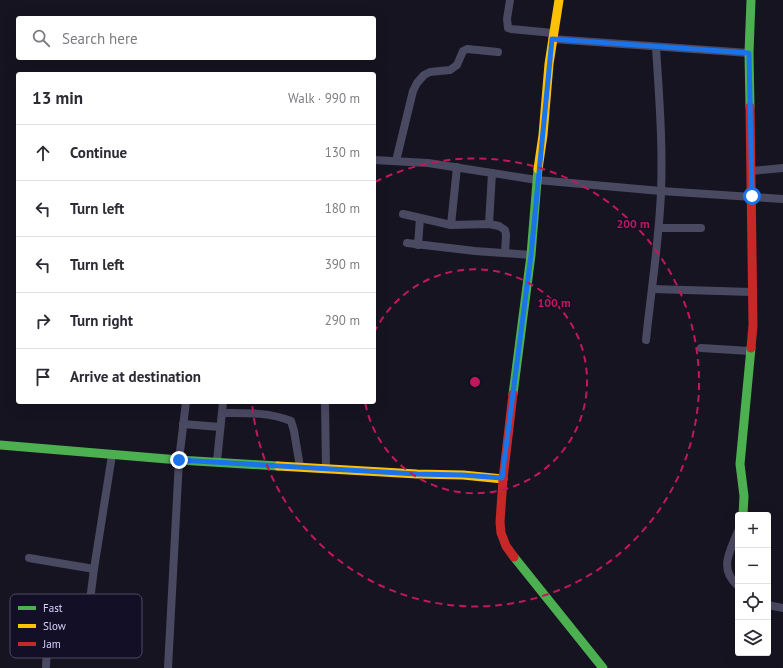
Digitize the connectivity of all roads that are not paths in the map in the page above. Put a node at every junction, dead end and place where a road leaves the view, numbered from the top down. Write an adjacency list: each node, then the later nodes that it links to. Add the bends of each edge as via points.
1 (510, 0): 4 (street, via 508,28)
2 (559, 0): 4 (street)
3 (751, 0): 7 (street)
4 (553, 36): 5 (street); 14 (street)
5 (656, 47): 7 (street); 15 (street)
6 (498, 52): 9 (street, via 463,51 457,65 450,70 424,75 413,91)
7 (749, 53): 12 (street)
8 (376, 160): 9 (street)
9 (396, 160): 10 (street)
10 (457, 167): 13 (street); 21 (street)
11 (783, 168): 12 (street)
12 (751, 171): 16 (street)
13 (492, 173): 14 (street); 20 (street)
14 (538, 180): 15 (street); 27 (street)
15 (661, 191): 16 (street); 22 (street)
16 (752, 196): 17 (street); 29 (street)
17 (783, 199)
18 (404, 214): 19 (street)
19 (420, 218): 21 (street); 25 (street)
20 (489, 224): 21 (street); 26 (street, via 505,230)
21 (451, 225)
22 (659, 228): 23 (street); 28 (street)
23 (701, 228)
24 (407, 243): 25 (street)
25 (418, 245): 26 (street)
26 (505, 253): 27 (street)
27 (531, 255): 45 (street)
28 (652, 288): 29 (street); 30 (street)
29 (752, 292): 32 (street, via 753,325)
30 (646, 340)
31 (701, 348): 32 (street)
32 (750, 351): 46 (street, via 740,464)
33 (186, 404): 37 (street)
34 (222, 404): 36 (street)
35 (325, 404): 44 (street)
36 (222, 413): 38 (street); 43 (street, via 266,414 291,420)
37 (183, 424): 38 (street); 41 (street)
38 (220, 427): 42 (street)
39 (0, 445): 40 (street)
40 (112, 455): 41 (street); 49 (street)
41 (179, 460): 42 (street); 56 (street)
42 (217, 461): 43 (street)
43 (300, 467): 44 (street)
44 (326, 469): 45 (street)
45 (502, 478): 57 (street, via 500,522 506,546)
46 (743, 512)
47 (735, 539): 50 (street, via 726,563 729,575)
48 (29, 558): 49 (street)
49 (94, 569): 51 (street)
50 (736, 584)
51 (91, 594)
52 (771, 606): 53 (street)
53 (783, 608)
54 (46, 658): 55 (street)
55 (46, 666)
56 (168, 668)
57 (603, 668)

